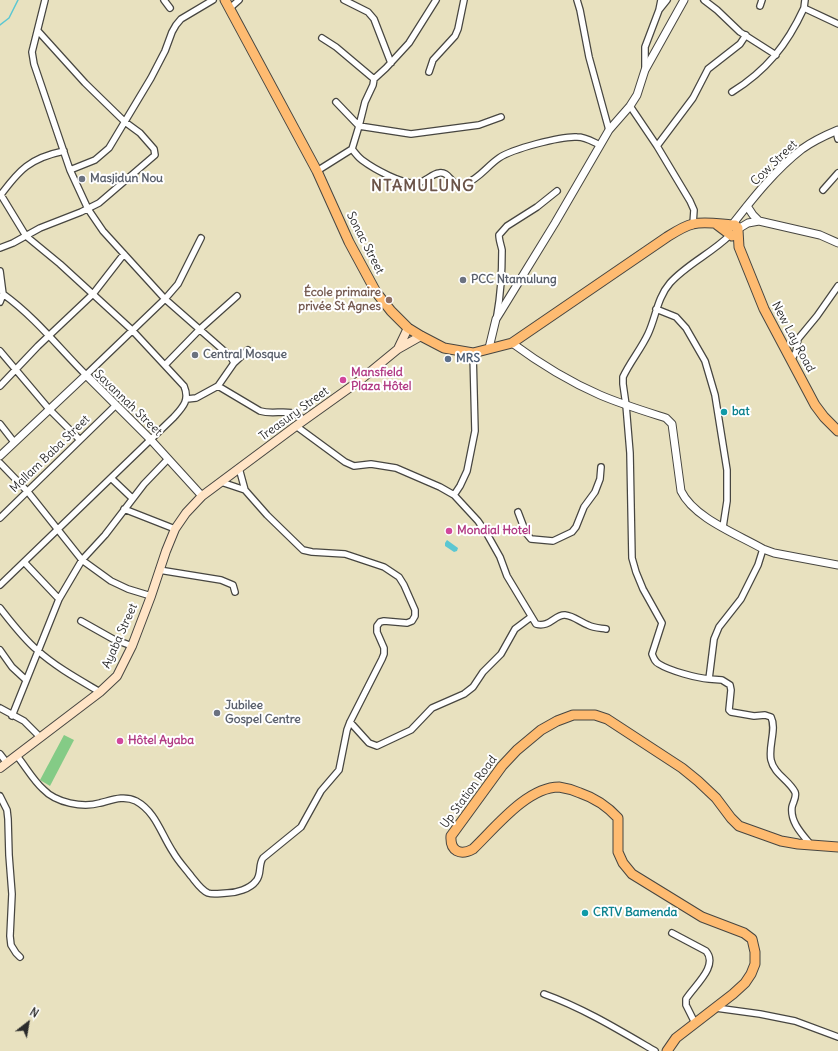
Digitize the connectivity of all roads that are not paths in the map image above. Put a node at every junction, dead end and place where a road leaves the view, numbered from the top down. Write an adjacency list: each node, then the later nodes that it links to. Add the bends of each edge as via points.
1 (45, 0): 21 (street)
2 (164, 0): 17 (street)
3 (213, 0): 33 (street, via 176,25 151,78)
4 (239, 0): 15 (street)
5 (344, 0): 25 (street, via 368,12 374,19)
6 (436, 0): 25 (street, via 409,43)
7 (464, 0): 27 (street, via 455,36 433,60)
8 (577, 0): 35 (street)
9 (661, 0): 19 (street)
10 (667, 0): 19 (street)
11 (684, 0): 26 (street)
12 (704, 0): 22 (street)
13 (762, 0): 16 (street)
14 (805, 0): 18 (street)
15 (227, 4): 43 (highway, Sonac Street)
16 (760, 6)
17 (170, 8)
18 (804, 8): 20 (street); 24 (street)
19 (659, 10): 26 (street, via 645,47)
20 (838, 24)
21 (38, 31): 33 (street); 41 (street, via 32,52 34,64)
22 (746, 35): 24 (street); 39 (street, via 740,44 708,69 693,98)
23 (322, 38): 28 (street)
24 (776, 55): 29 (street, via 757,76)
25 (391, 63): 28 (street)
26 (645, 70): 31 (street, via 637,95)
27 (429, 72)
28 (374, 79): 34 (street)
29 (732, 92)
30 (336, 102): 34 (street)
31 (630, 106): 35 (street); 39 (street)
32 (502, 117): 34 (street, via 479,125 411,134)
33 (125, 122): 42 (street, via 110,148 96,160); 49 (street, via 145,138 154,149 155,155 104,199)
34 (359, 126): 40 (street)
35 (609, 130): 38 (street)
36 (837, 131): 37 (street); 48 (street, Cow Street, via 802,149)
37 (838, 139)
38 (600, 145): 40 (street, via 577,136 507,153 475,179 461,184 455,184 441,172 421,182 400,181 361,160); 66 (street)
39 (658, 146): 51 (street, via 690,201 694,210)
40 (352, 149): 43 (street)
41 (64, 151): 42 (street); 47 (street, via 30,163 9,183)
42 (70, 170): 49 (street)
43 (317, 171): 67 (highway, Sonac Street, via 349,242 376,292)
44 (838, 172): 45 (street)
45 (823, 190)
46 (557, 191): 66 (street, via 507,226 499,235 502,247 502,289)
47 (1, 196): 53 (street)
48 (748, 205): 50 (street, via 751,213); 52 (street, Cow Street)
49 (88, 209): 53 (street); 57 (street, via 103,231)
50 (759, 221): 52 (street); 55 (street, via 820,235)
51 (693, 224): 52 (highway, Sonac Street, via 715,224); 72 (highway, Sonac Street, via 667,237)
52 (733, 230): 65 (street, via 718,247 686,269 669,285); 78 (highway, New Lay Road, via 764,309)
53 (26, 236): 56 (street); 61 (street)
54 (201, 238): 63 (street, via 178,284)
55 (838, 243)
56 (0, 248)
57 (124, 254): 61 (street); 63 (street)
58 (0, 271): 60 (street)
59 (838, 286): 78 (street, via 796,341 796,352)
60 (3, 294): 64 (street); 70 (street)
61 (93, 294): 69 (street); 70 (street)
62 (237, 296): 68 (street)
63 (165, 299): 68 (street); 69 (street)
64 (0, 302)
65 (656, 310): 86 (street, via 649,333 623,377); 111 (street, via 676,317 686,328 705,361 715,395 727,470 727,501)
66 (496, 319): 73 (street)
67 (408, 328): 71 (highway, Sonac Street); 74 (main road, Treasury Street)
68 (200, 329): 79 (street); 80 (street)
69 (132, 330): 80 (street); 82 (street)
70 (50, 336): 81 (street); 82 (street)
71 (421, 336): 74 (main road, Treasury Street); 77 (highway, Sonac Street, via 444,348)
72 (512, 343): 73 (highway, Sonac Street); 86 (street, via 563,377)
73 (489, 348): 77 (highway, Sonac Street)
74 (398, 349): 89 (main road, Treasury Street, via 359,381)
75 (0, 350): 81 (street)
76 (248, 350): 79 (street)
77 (473, 353): 105 (street, via 476,431 467,471)
78 (791, 360): 92 (highway, New Lay Road, via 815,405)
79 (234, 363): 84 (street)
80 (165, 365): 85 (street, via 184,386)
81 (15, 370): 83 (street); 88 (street)
82 (86, 375): 87 (street, Savannah Street); 88 (street, Savannah Street)
83 (0, 386)
84 (218, 386): 85 (street, via 196,398); 89 (street, via 260,411 289,412)
85 (187, 399): 94 (street, via 185,405)
86 (626, 405): 111 (street, via 670,421 681,490 700,514); 130 (street, via 630,453 632,558 640,584 662,623 652,654 660,665)
87 (116, 406): 93 (street, Mallam Baba Street); 94 (street, Savannah Street)
88 (50, 409): 93 (street); 95 (street, Savannah Street)
89 (304, 420): 91 (main road, Treasury Street)
90 (0, 424): 95 (street)
91 (296, 426): 100 (main road, Treasury Street); 105 (street, via 354,466 371,464 396,468)
92 (838, 431)
93 (80, 440): 104 (street, Mallam Baba Street)
94 (151, 440): 97 (street, Savannah Street); 101 (street)
95 (14, 442): 96 (street, Savannah Street)
96 (0, 456)
97 (168, 459): 106 (street, Savannah Street); 107 (street)
98 (0, 463): 104 (street)
99 (601, 467): 109 (street, via 600,479 572,532 553,541 531,539)
100 (240, 468): 102 (main road, Treasury Street); 103 (street)
101 (111, 478): 107 (street); 112 (street)
102 (221, 482): 103 (street); 106 (main road, Treasury Street)
103 (245, 490): 135 (street, via 266,516 303,550 345,554 384,567 399,577 404,585 415,610 415,616 407,623 384,621 377,626 384,654)
104 (28, 492): 110 (street, Mallam Baba Street); 112 (street)
105 (454, 495): 124 (street, via 487,534 507,576)
106 (202, 496): 113 (main road, Ayaba Street)
107 (132, 498): 108 (street)
108 (124, 509): 113 (street); 115 (street)
109 (518, 512)
110 (0, 518)
111 (723, 527): 114 (street)
112 (58, 529): 115 (street); 116 (street)
113 (175, 529): 118 (main road, Ayaba Street)
114 (763, 549): 117 (street); 130 (street, via 741,599 719,627 714,639)
115 (82, 560): 121 (street, via 111,581); 122 (street)
116 (24, 562): 119 (street); 122 (street)
117 (838, 565)
118 (159, 570): 120 (street, via 221,580 232,585); 121 (main road, Ayaba Street)
119 (0, 585)
120 (235, 592)
121 (151, 596): 127 (main road, Ayaba Street)
122 (58, 599): 129 (street)
123 (0, 608): 129 (street)
124 (531, 617): 126 (street, via 534,622 541,625 565,615 590,626); 135 (street, via 515,629 501,654 482,672 473,687 464,694 432,708 406,733 377,746 369,743)
125 (81, 621): 127 (street, via 113,639)
126 (606, 629)
127 (132, 646): 132 (main road, Ayaba Street, via 116,676)
128 (0, 650): 131 (street, via 12,667)
129 (37, 651): 131 (street); 132 (street)
130 (709, 679): 142 (street, via 722,680 730,684 728,710 731,712 771,717 774,727 770,750 772,765 796,795 792,808 795,825)
131 (26, 680): 134 (street)
132 (100, 692): 136 (main road, Ayaba Street)
133 (0, 708): 134 (street)
134 (12, 716): 136 (street, via 24,722)
135 (350, 722): 138 (street, via 339,770 321,791 303,824 263,858 260,875 254,883 233,893 212,894 202,889 172,851 159,826 136,801 122,798 98,804 79,804 53,797 42,789)
136 (40, 737): 138 (main road, Ayaba Street)
137 (0, 754): 139 (street)
138 (17, 756): 139 (main road, Ayaba Street)
139 (7, 763): 140 (main road, Ayaba Street)
140 (0, 768)
141 (0, 796): 145 (street, via 7,810 8,819 12,894 11,945)
142 (811, 845): 143 (highway, Up Station Road); 147 (highway, Up Station Road, via 781,841 739,826 716,798 682,768 607,719 594,715 574,715 557,721 541,730 517,750 491,780 451,836 450,843 454,849 466,853 508,813 542,791 558,787 568,788 594,798 618,818 618,852 632,874 702,916 744,933 752,939 755,964 751,974 745,983)
143 (838, 848)
144 (672, 933): 148 (street, via 709,955 708,969 686,999 686,1005)
145 (20, 957)
146 (544, 994): 150 (street, via 598,1019)
147 (716, 1008): 148 (highway, Up Station Road); 149 (street, via 795,1021)
148 (695, 1023): 151 (highway, Up Station Road, via 676,1038)
149 (838, 1037)
150 (655, 1051)
151 (667, 1051)

